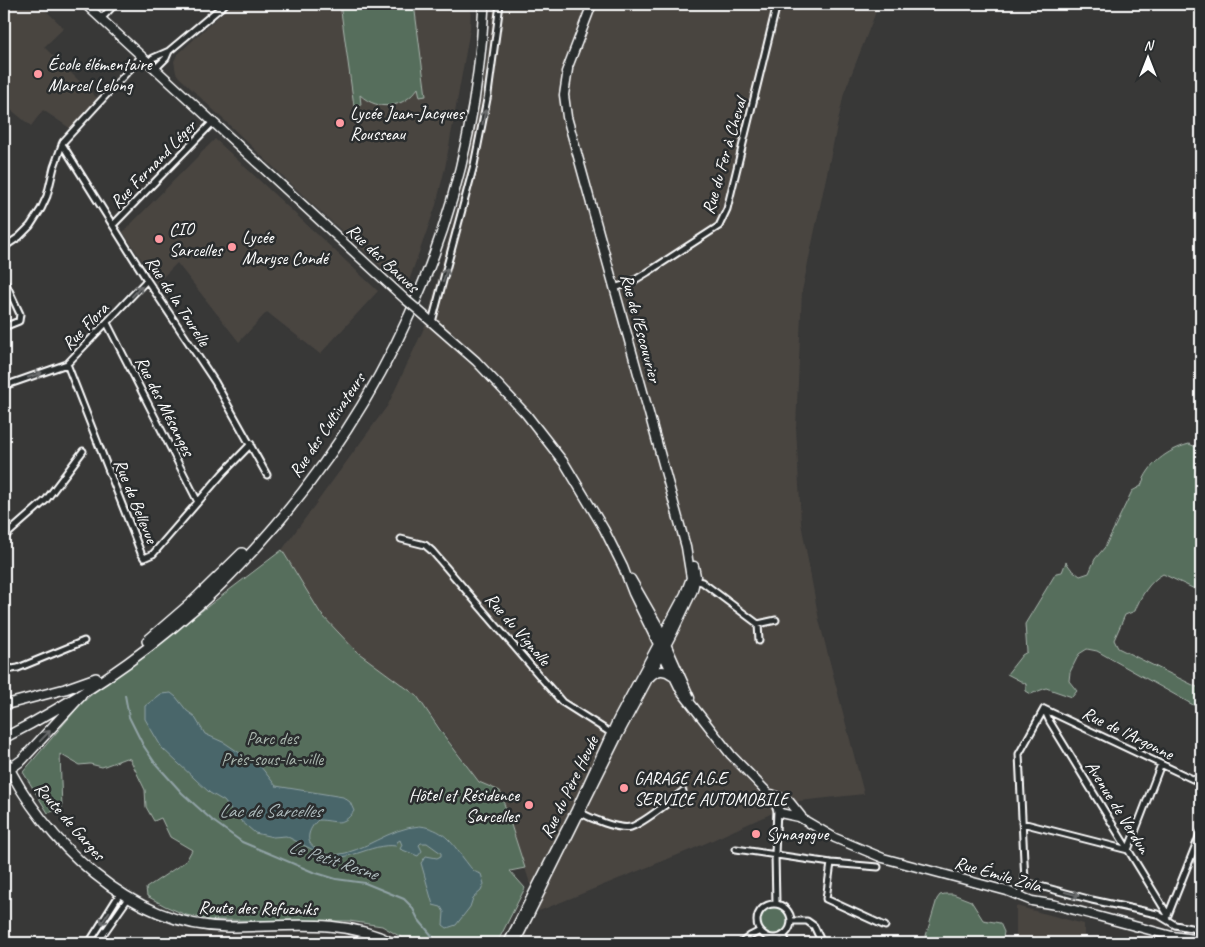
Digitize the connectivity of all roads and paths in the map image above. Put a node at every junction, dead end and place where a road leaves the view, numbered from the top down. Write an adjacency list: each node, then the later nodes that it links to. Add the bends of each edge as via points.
1 (85, 4): 9 (street, Rue des Bauves)
2 (115, 4): 9 (street)
3 (225, 4): 10 (street)
4 (479, 4): 43 (main road, Rue des Cultivateurs, via 469,96 446,200 418,283 377,369 344,425 270,524 191,603 137,649)
5 (484, 4): 45 (main road, Rue des Cultivateurs, via 473,108 451,201 419,294 379,376 319,470 238,567 179,623)
6 (500, 4): 21 (street, one-way to 6, via 474,165 488,94)
7 (592, 4): 20 (street, Rue de l'Escouvrier, via 560,91)
8 (777, 4): 20 (street, Rue du Fer à Cheval, via 726,212 719,226 630,283)
9 (101, 19): 11 (street, Rue des Bauves)
10 (169, 51): 12 (street); 13 (street)
11 (142, 56): 12 (street, Rue des Bauves); 15 (street)
12 (149, 62): 13 (street, Rue des Bauves)
13 (156, 68): 14 (street, Rue des Bauves)
14 (213, 122): 16 (street, Rue Fernand Léger); 21 (street, Rue des Bauves, bridge)
15 (62, 144): 16 (street, Rue de la Tourelle); 17 (street, via 41,209 30,226)
16 (114, 225): 18 (street, Rue de la Tourelle)
17 (4, 247)
18 (147, 280): 22 (street, Rue Flora, one-way to 18); 26 (street, Rue de la Tourelle, via 215,382)
19 (4, 285): 23 (street, via 20,314 19,321)
20 (614, 288): 33 (street, Rue de l'Escouvrier, via 686,547)
21 (432, 322): 32 (street, Rue des Bauves, via 482,368 549,442 593,509)
22 (107, 323): 24 (street, Rue Flora); 29 (street, Rue des Mésanges)
23 (4, 327)
24 (67, 364): 25 (street, Rue Flora, one-way to 24); 29 (street, Rue de Bellevue, via 144,558 153,554)
25 (4, 386)
26 (251, 444): 28 (street, Rue de la Tourelle); 29 (street, Rue de Bellevue)
27 (83, 452): 30 (street, via 46,500)
28 (267, 476)
29 (198, 502)
30 (4, 537)
31 (401, 540): 50 (street, Rue du Vignolle, via 425,545 432,550 562,702)
32 (623, 567): 35 (street, Rue des Bauves); 40 (street, Rue des Bauves, via 630,588)
33 (693, 583): 34 (street); 37 (street, via 708,587); 40 (street)
34 (673, 617): 35 (street, via 663,621); 40 (street)
35 (654, 619): 40 (street, Rue des Bauves)
36 (776, 620): 37 (street)
37 (758, 624): 39 (street)
38 (84, 640): 41 (street, via 18,668 8,668)
39 (760, 641)
40 (663, 646): 42 (street); 44 (street, Rue du Père Heude); 47 (street); 50 (street, Rue du Père Heude)
41 (4, 656)
42 (674, 676): 44 (street, via 660,671); 47 (street)
43 (96, 678): 46 (main road); 49 (main road, Rue des Cultivateurs)
44 (646, 681): 50 (street, Rue du Père Heude)
45 (86, 690): 49 (main road, Rue des Cultivateurs); 53 (main road, one-way to 45, via 33,748)
46 (4, 705)
47 (694, 707): 56 (street, via 731,755)
48 (1044, 709): 52 (street, Rue de l'Argonne); 64 (street, via 1019,754); 67 (street, Avenue de Verdun)
49 (6, 734)
50 (614, 735): 60 (street, Rue du Père Heude)
51 (4, 758): 53 (main road, Route de Garges)
52 (1161, 764): 54 (street, Rue de l'Argonne); 67 (street)
53 (6, 771): 72 (main road, Route de Garges, via 32,807 76,857 97,876)
54 (1201, 783)
55 (683, 791): 60 (street, via 630,827 615,826)
56 (769, 793): 57 (street); 59 (street)
57 (785, 800): 58 (street); 59 (street, via 780,801)
58 (792, 806): 61 (street); 62 (street, Rue Émile Zola)
59 (777, 807): 61 (street, via 780,813); 63 (street)
60 (578, 812): 86 (street, Rue du Père Heude); 87 (street, Rue du Père Heude)
61 (786, 814): 62 (street, Rue Émile Zola); 63 (street)
62 (805, 820): 73 (street, Rue Émile Zola, via 874,855)
63 (776, 822): 68 (street)
64 (1022, 822): 67 (street); 71 (street)
65 (1201, 832): 75 (street)
66 (736, 849): 68 (street)
67 (1128, 850): 75 (street, Avenue de Verdun)
68 (775, 854): 69 (street); 74 (street)
69 (831, 863): 70 (street); 77 (street, via 826,899)
70 (878, 867)
71 (1025, 882): 73 (street); 75 (street, one-way to 75)
72 (125, 894): 83 (street, one-way to 83); 84 (street); 85 (main road, Route des Refuzniks, via 163,914 202,925 332,926 367,932)
73 (1018, 896): 82 (street, Rue Émile Zola)
74 (776, 904): 76 (street, via 789,912); 79 (street, via 765,907 758,915)
75 (1167, 916): 78 (street, via 1175,925)
76 (792, 921): 80 (street); 90 (street, via 807,921 814,926)
77 (885, 926)
78 (1201, 930)
79 (760, 931): 81 (street); 88 (street)
80 (784, 936): 81 (street); 89 (street)
81 (774, 941)
82 (1201, 941)
83 (89, 943)
84 (97, 943)
85 (394, 943)
86 (508, 943)
87 (515, 943)
88 (741, 943)
89 (787, 943)
90 (822, 943)

